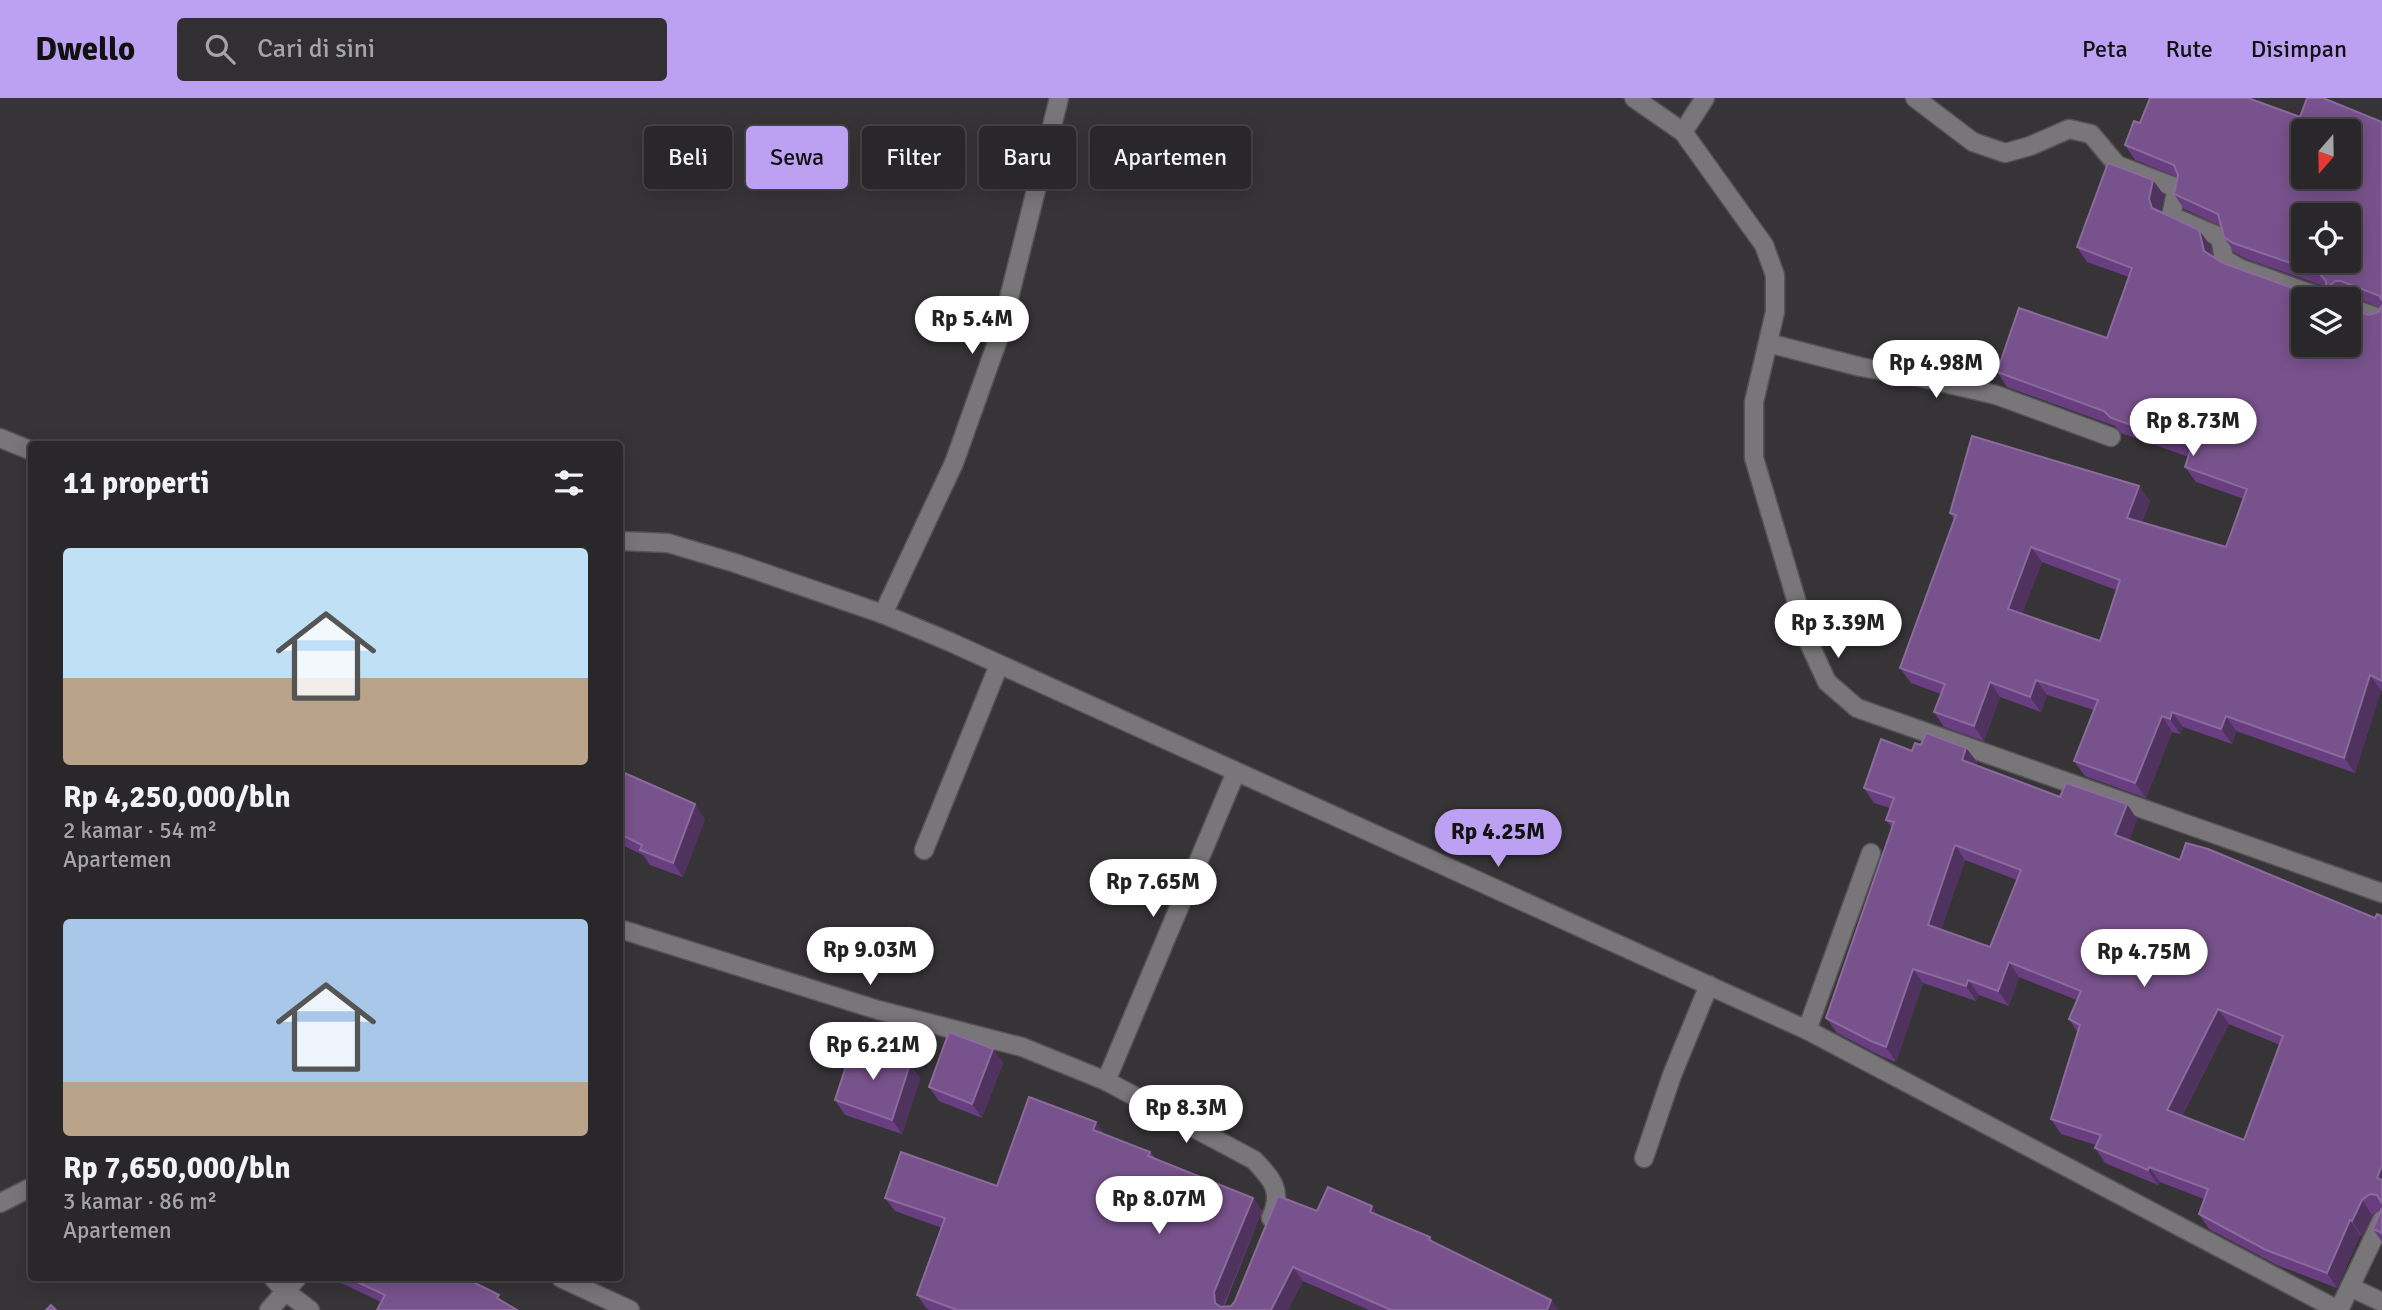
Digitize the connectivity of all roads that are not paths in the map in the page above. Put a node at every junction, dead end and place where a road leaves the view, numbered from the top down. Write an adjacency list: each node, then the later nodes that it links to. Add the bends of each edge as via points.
1 (1059, 98): 14 (street, via 1000,334 954,463)
2 (1634, 98): 5 (street)
3 (1705, 98): 5 (street)
4 (1915, 98): 6 (street, via 1973,142 2005,152 2070,128 2091,134 2117,165 2177,188 2171,216 2220,237 2224,259)
5 (1683, 132): 9 (street, via 1764,245 1775,275 1775,312)
6 (2292, 287)
7 (2361, 312): 8 (street)
8 (2382, 319)
9 (1768, 343): 10 (street, via 1996,395); 19 (street, via 1754,402 1754,458 1809,643 1827,682 1857,708)
10 (2111, 437)
11 (0, 438): 12 (street)
12 (28, 449)
13 (623, 541): 14 (street, via 668,543)
14 (883, 614): 15 (street)
15 (999, 665): 16 (street); 17 (street)
16 (1236, 772): 21 (street); 23 (street)
17 (924, 850)
18 (1871, 853): 22 (street)
19 (2382, 893)
20 (623, 930): 23 (street, via 878,1010 1022,1047)
21 (1709, 985): 22 (street); 24 (street)
22 (1807, 1030): 36 (street)
23 (1106, 1081): 28 (street, via 1254,1160 1273,1180 1278,1203)
24 (1644, 1158)
25 (28, 1189): 26 (street)
26 (0, 1203)
27 (2382, 1220): 31 (street)
28 (1263, 1238)
29 (567, 1281): 35 (street)
30 (285, 1282): 33 (street); 34 (street)
31 (2350, 1287): 32 (street); 36 (street)
32 (2382, 1302)
33 (269, 1310)
34 (310, 1310)
35 (630, 1310)
36 (2339, 1310)

